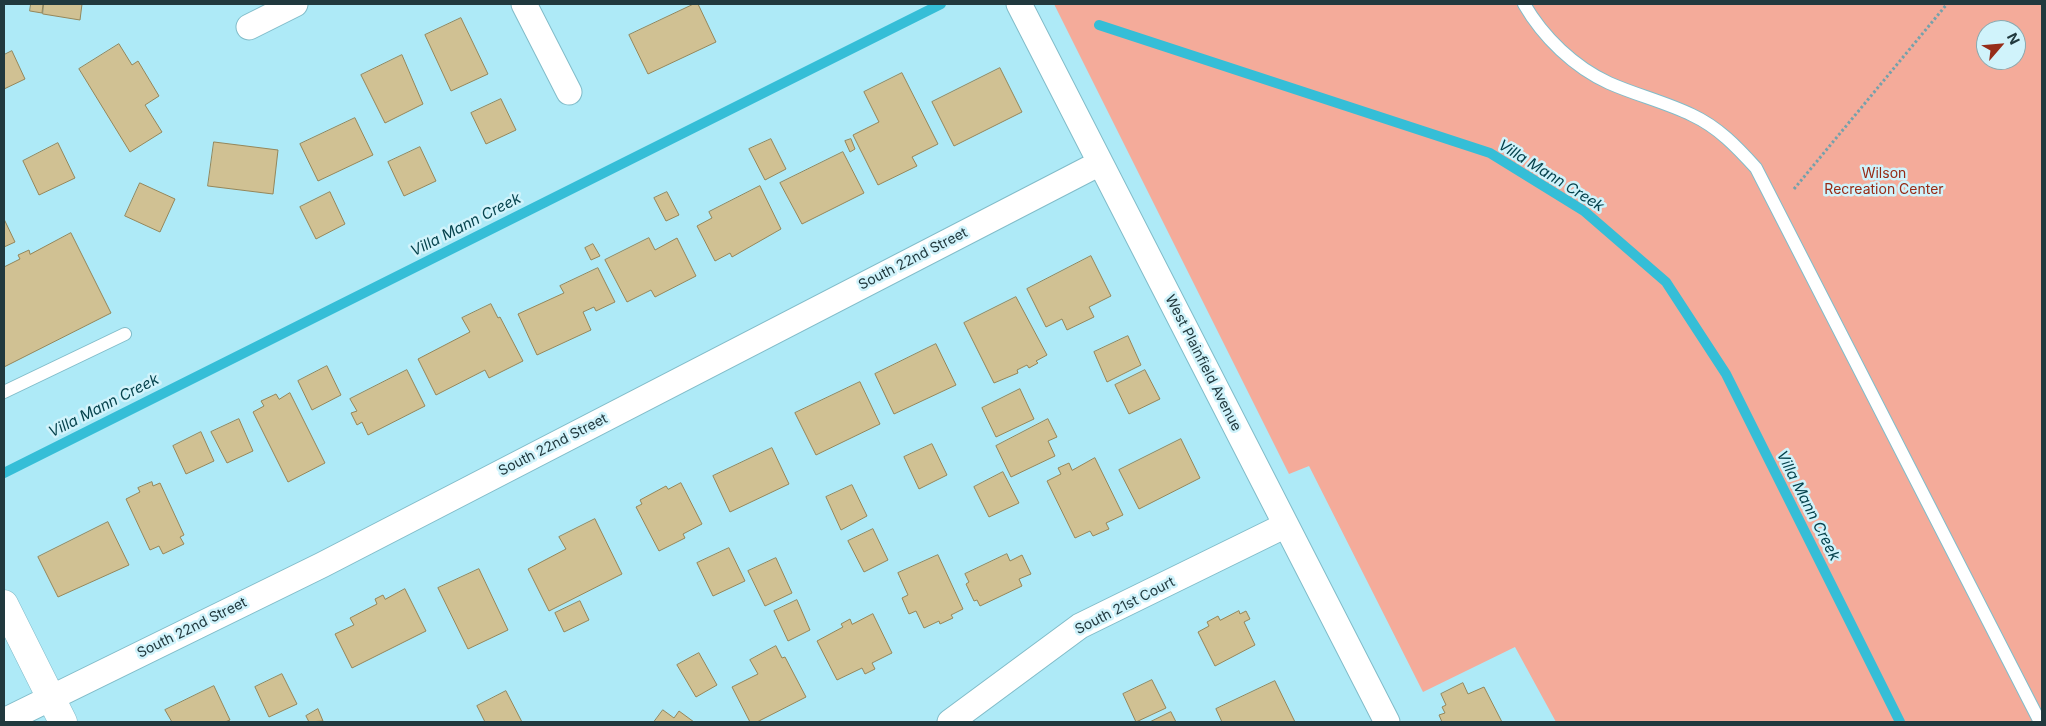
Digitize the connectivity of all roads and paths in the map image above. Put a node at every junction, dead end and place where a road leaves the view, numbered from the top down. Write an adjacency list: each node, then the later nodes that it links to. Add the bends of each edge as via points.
1 (295, 4): 6 (street)
2 (524, 4): 7 (street)
3 (1019, 4): 8 (street, West Plainfield Avenue)
4 (1524, 4): 9 (lane, via 1536,25 1569,58 1608,83 1693,115 1727,137 1756,168)
5 (1948, 4): 9 (path)
6 (249, 27)
7 (569, 92)
8 (1100, 162): 12 (street, West Plainfield Avenue); 14 (street, South 22nd Street, via 322,565)
9 (1778, 209): 19 (lane)
10 (124, 334): 11 (lane)
11 (4, 392)
12 (1286, 525): 17 (street, South 21st Court, via 1080,626); 18 (street, West Plainfield Avenue)
13 (4, 604): 14 (street)
14 (50, 697): 15 (street, South 22nd Street); 16 (street)
15 (4, 720)
16 (63, 722)
17 (950, 722)
18 (1387, 722)
19 (2040, 722)

